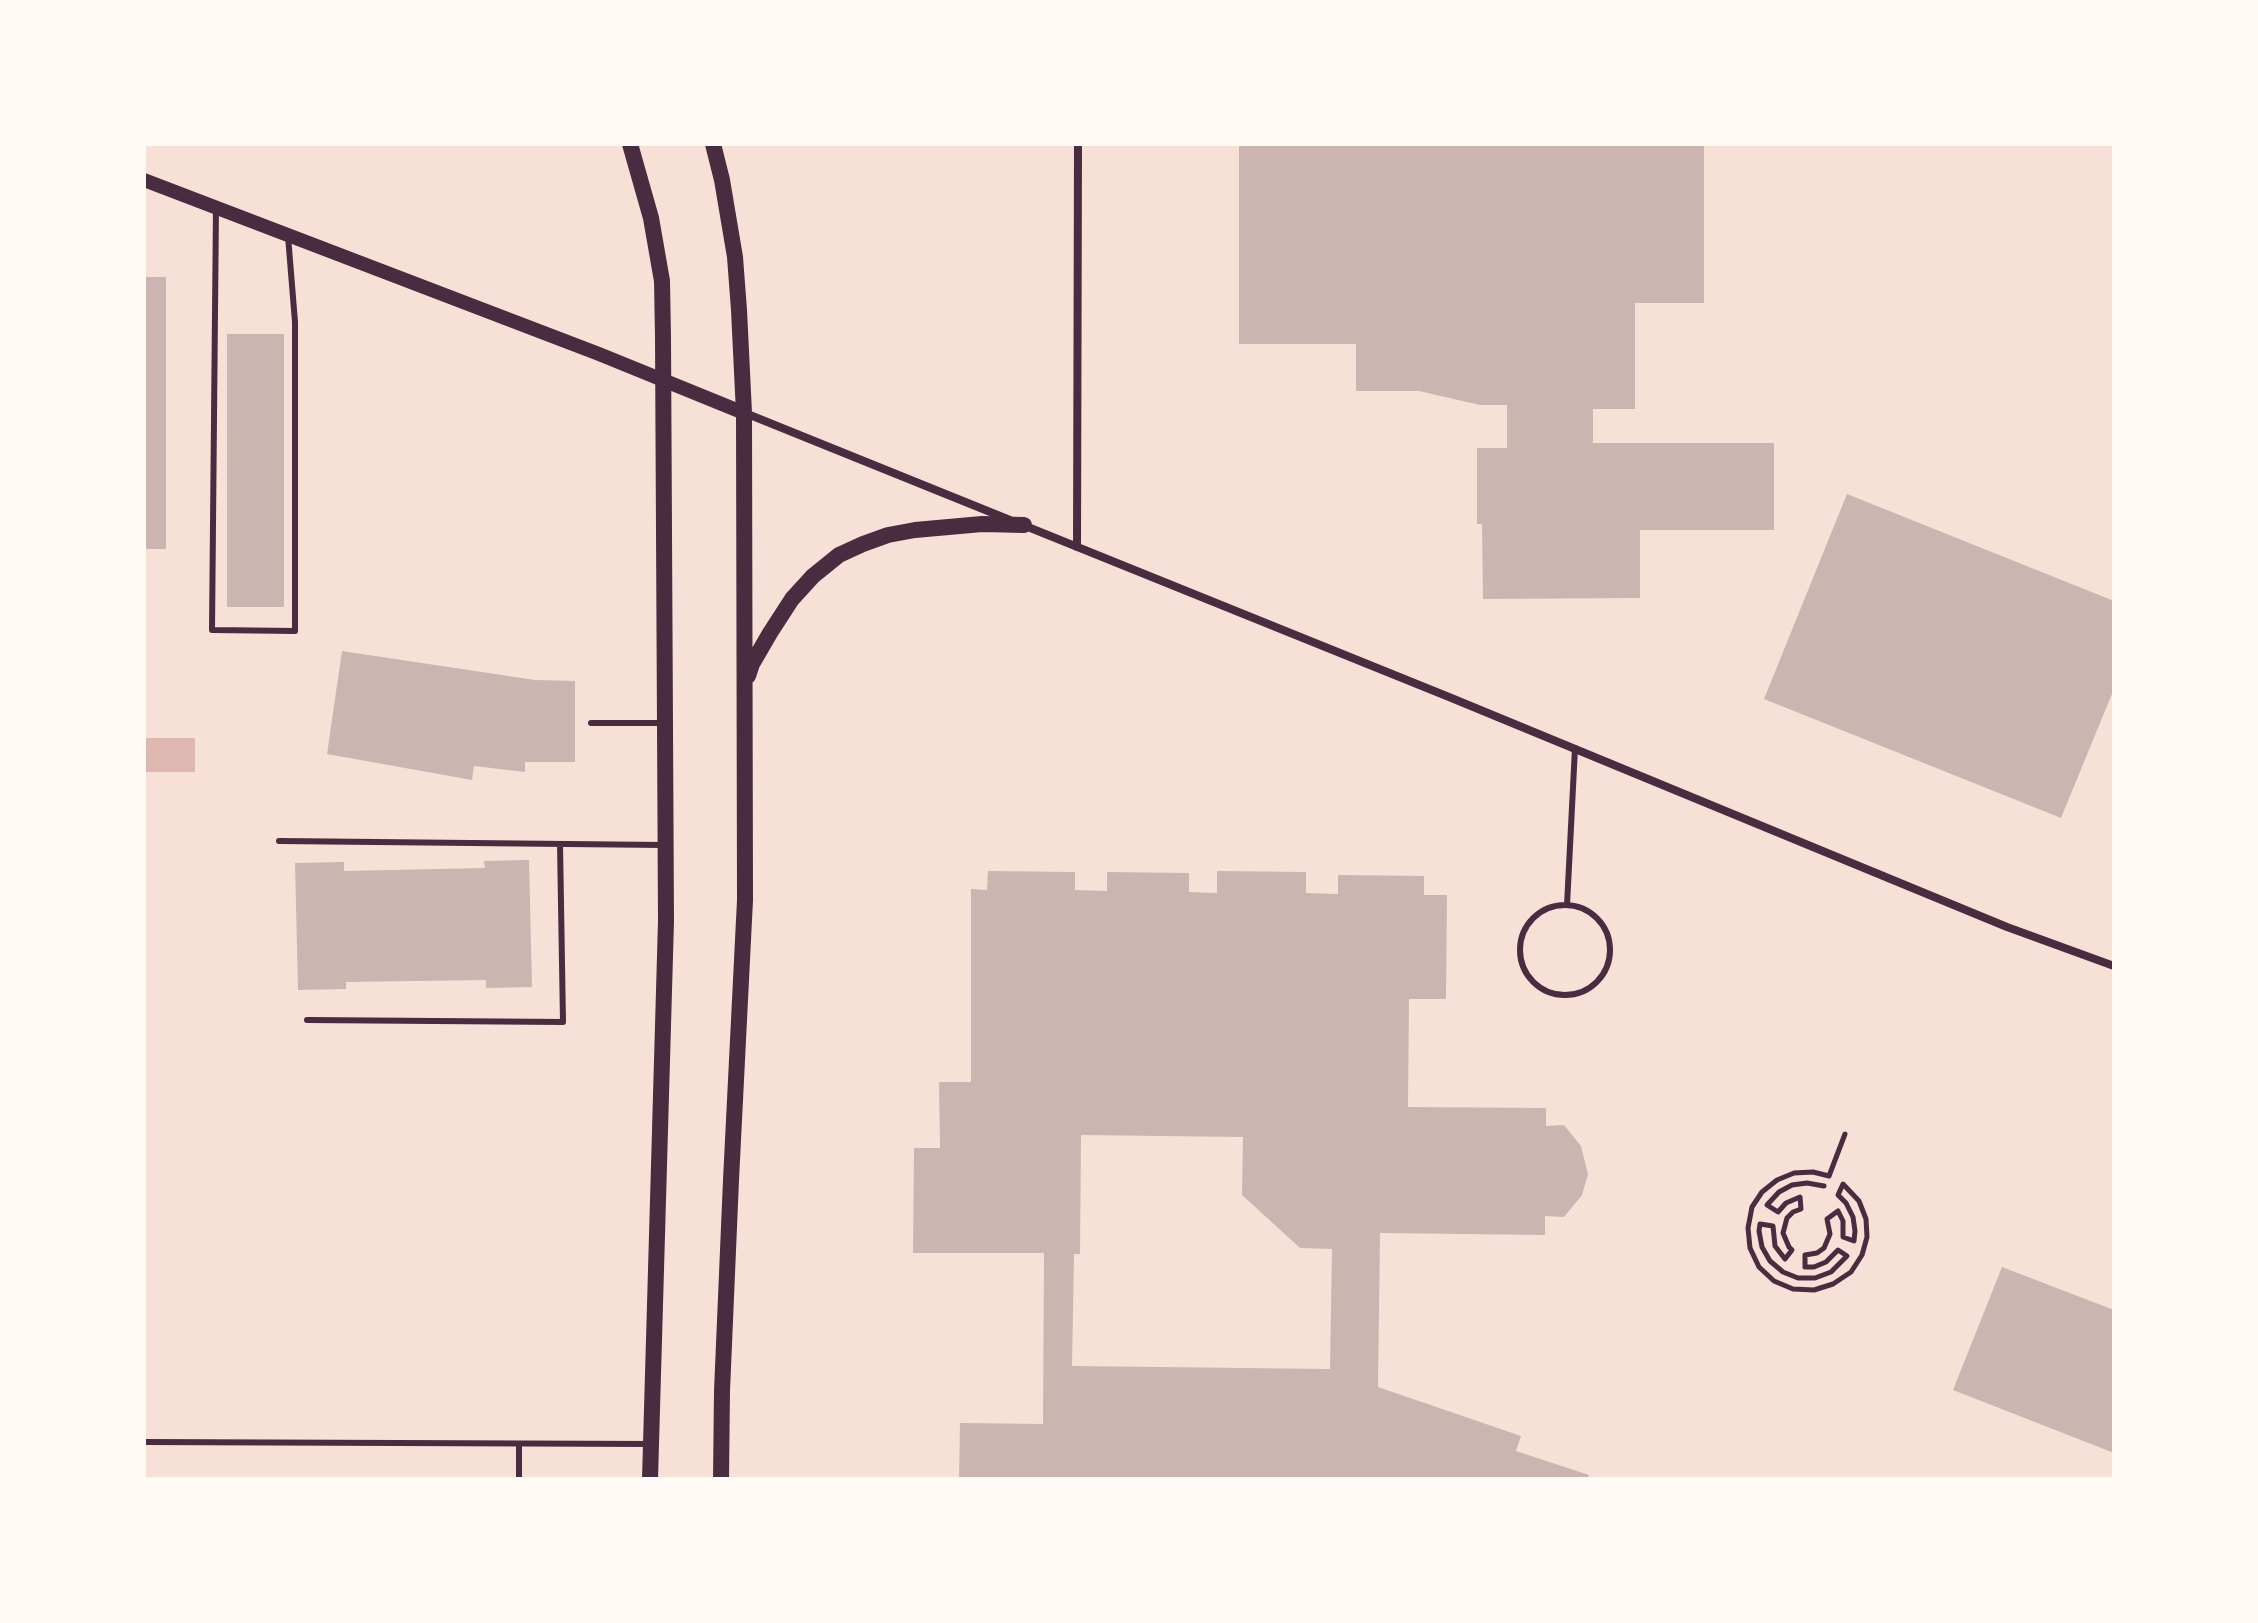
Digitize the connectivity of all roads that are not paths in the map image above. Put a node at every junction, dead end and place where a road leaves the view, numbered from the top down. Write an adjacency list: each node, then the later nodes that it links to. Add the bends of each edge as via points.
1 (630, 144): 7 (main road, via 662,281)
2 (713, 144): 8 (main road, via 735,257)
3 (1078, 144): 10 (street)
4 (144, 180): 5 (street)
5 (216, 207): 6 (street); 6 (lane, via 212,630 295,631 295,322)
6 (288, 235): 7 (street)
7 (664, 381): 8 (street); 13 (main road)
8 (744, 413): 9 (street); 11 (main road)
9 (1024, 525): 10 (street); 11 (main road, via 915,530 839,555 792,599 752,664)
10 (1077, 547): 14 (street)
11 (744, 689): 26 (main road, via 745,915)
12 (591, 723): 13 (lane)
13 (667, 723): 17 (main road)
14 (1575, 748): 18 (lane); 19 (street)
15 (279, 841): 16 (lane)
16 (560, 844): 17 (lane); 20 (lane, via 563,1022)
17 (666, 845): 23 (main road)
18 (1567, 905): 18 (lane, via 1542,910 1531,920 1520,949 1521,963 1538,986 1565,994 1579,992 1602,976 1610,949 1599,921 1588,910)
19 (2114, 966)
20 (307, 1020)
21 (144, 1442): 22 (lane)
22 (519, 1444): 23 (lane); 24 (lane)
23 (651, 1444): 25 (main road)
24 (519, 1479)
25 (650, 1479)
26 (721, 1479)

